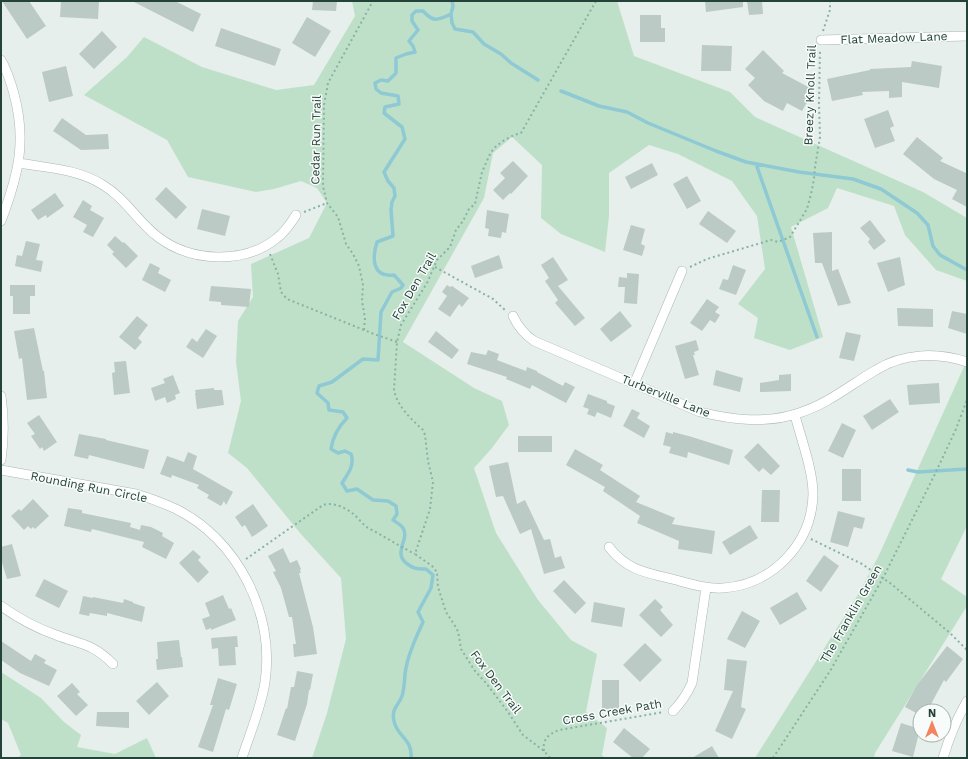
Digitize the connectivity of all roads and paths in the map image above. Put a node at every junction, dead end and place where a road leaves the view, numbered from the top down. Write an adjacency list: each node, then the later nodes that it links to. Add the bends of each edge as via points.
1 (373, 1): 8 (path, Cedar Run Trail, via 328,83 324,105 323,174)
2 (596, 1): 12 (path, Fox Den Trail, via 521,133 503,141 490,154 482,172 475,204 469,209 456,230 450,247 437,260)
3 (830, 1): 5 (path, Breezy Knoll Trail, via 830,10)
4 (967, 36): 5 (street, Flat Meadow Lane)
5 (821, 40): 13 (path, Breezy Knoll Trail, via 820,137 807,209 790,237 778,242 770,240 707,259)
6 (1, 60): 7 (street, via 17,105 20,127)
7 (19, 163): 10 (street, via 11,196); 11 (street, via 81,174 99,182 119,196 149,230 176,248 192,254 229,256)
8 (327, 203): 9 (path); 15 (path, Cedar Run Trail, via 338,218 345,240 359,266 363,285)
9 (296, 215): 11 (street, via 278,238)
10 (1, 220)
11 (268, 245): 15 (path, via 281,292 287,299)
12 (435, 267): 14 (path, via 493,299); 16 (path, Fox Den Trail, via 401,325)
13 (682, 271): 18 (street)
14 (513, 316): 18 (street, Turberville Lane, via 524,334 534,341)
15 (364, 330): 16 (path)
16 (397, 342): 26 (path, Fox Den Trail, via 395,396 398,403 426,435 428,461 434,482 430,509)
17 (967, 362): 21 (street, Turberville Lane, via 938,356 921,356 892,362 839,395)
18 (634, 384): 21 (street, Turberville Lane, via 700,412 722,417 763,420)
19 (1, 396): 22 (street)
20 (967, 400): 28 (path, The Franklin Green, via 935,474)
21 (795, 414): 24 (street, via 813,494)
22 (1, 460)
23 (1, 470): 27 (street, Rounding Run Circle, via 136,494 154,500 176,509 203,527 220,543)
24 (803, 535): 28 (path, via 862,564); 29 (street, via 790,555 768,574 738,586)
25 (610, 547): 29 (street, via 625,564 636,569)
26 (415, 554): 27 (path, via 367,527 352,513 329,504 323,505); 35 (path, Fox Den Trail, via 437,572 438,587 446,612 457,629 461,649 475,671 523,735)
27 (237, 565): 36 (street, Rounding Run Circle, via 246,577 262,617 267,660 260,703)
28 (883, 578): 31 (path, via 927,612); 38 (path, The Franklin Green, via 830,671)
29 (706, 588): 34 (street, via 692,683 688,694)
30 (1, 606): 32 (street, via 34,627 92,647)
31 (967, 650)
32 (113, 664)
33 (967, 701): 39 (street, via 948,739)
34 (673, 711): 35 (path, Cross Creek Path, via 558,730 545,739)
35 (544, 751): 37 (path, Fox Den Trail)
36 (242, 758)
37 (550, 758)
38 (773, 758)
39 (943, 758)

